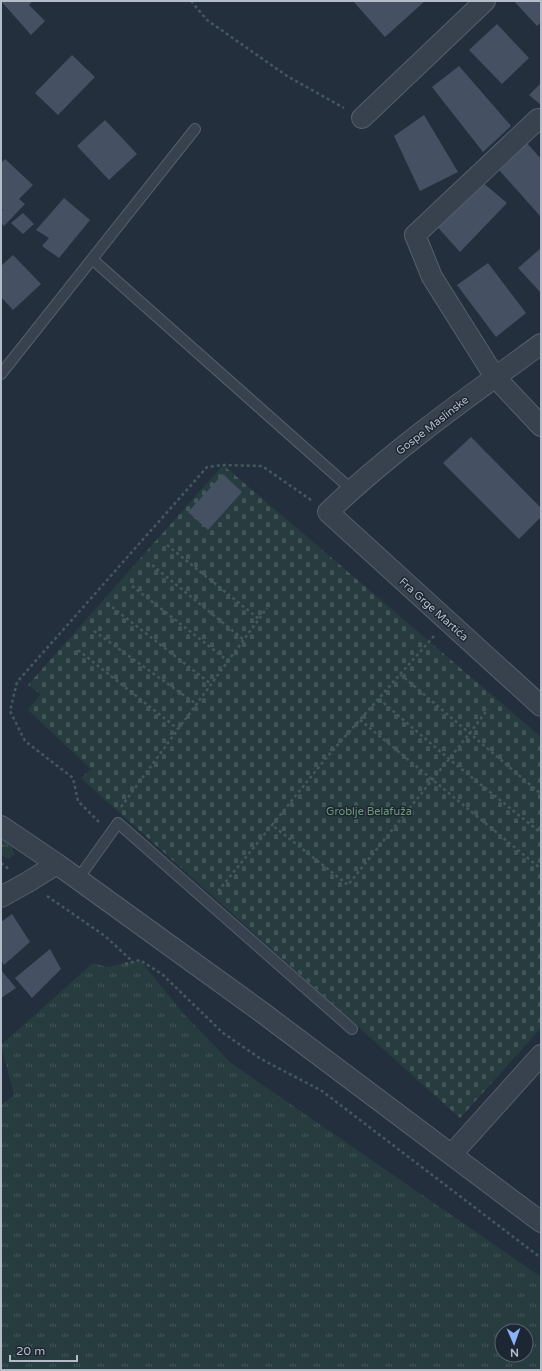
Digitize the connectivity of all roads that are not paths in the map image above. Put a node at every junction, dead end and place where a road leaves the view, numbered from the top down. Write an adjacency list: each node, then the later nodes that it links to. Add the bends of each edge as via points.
1 (485, 1): 2 (street)
2 (362, 118)
3 (538, 119): 8 (street, via 415,236 432,277)
4 (195, 129): 5 (lane)
5 (92, 259): 7 (lane); 10 (lane)
6 (541, 344): 8 (street, Gospe Maslinske)
7 (1, 374)
8 (495, 377): 9 (street); 10 (street, Gospe Maslinske, via 448,411)
9 (541, 426)
10 (352, 489): 11 (street, Gospe Maslinske)
11 (328, 512): 12 (street, Fra Grge Martića)
12 (541, 706)
13 (1, 826): 14 (street)
14 (57, 864): 15 (street); 16 (street)
15 (78, 879): 17 (lane, via 118,823); 19 (street)
16 (1, 897)
17 (352, 1029)
18 (541, 1055): 19 (street)
19 (452, 1154): 20 (street)
20 (541, 1222)

